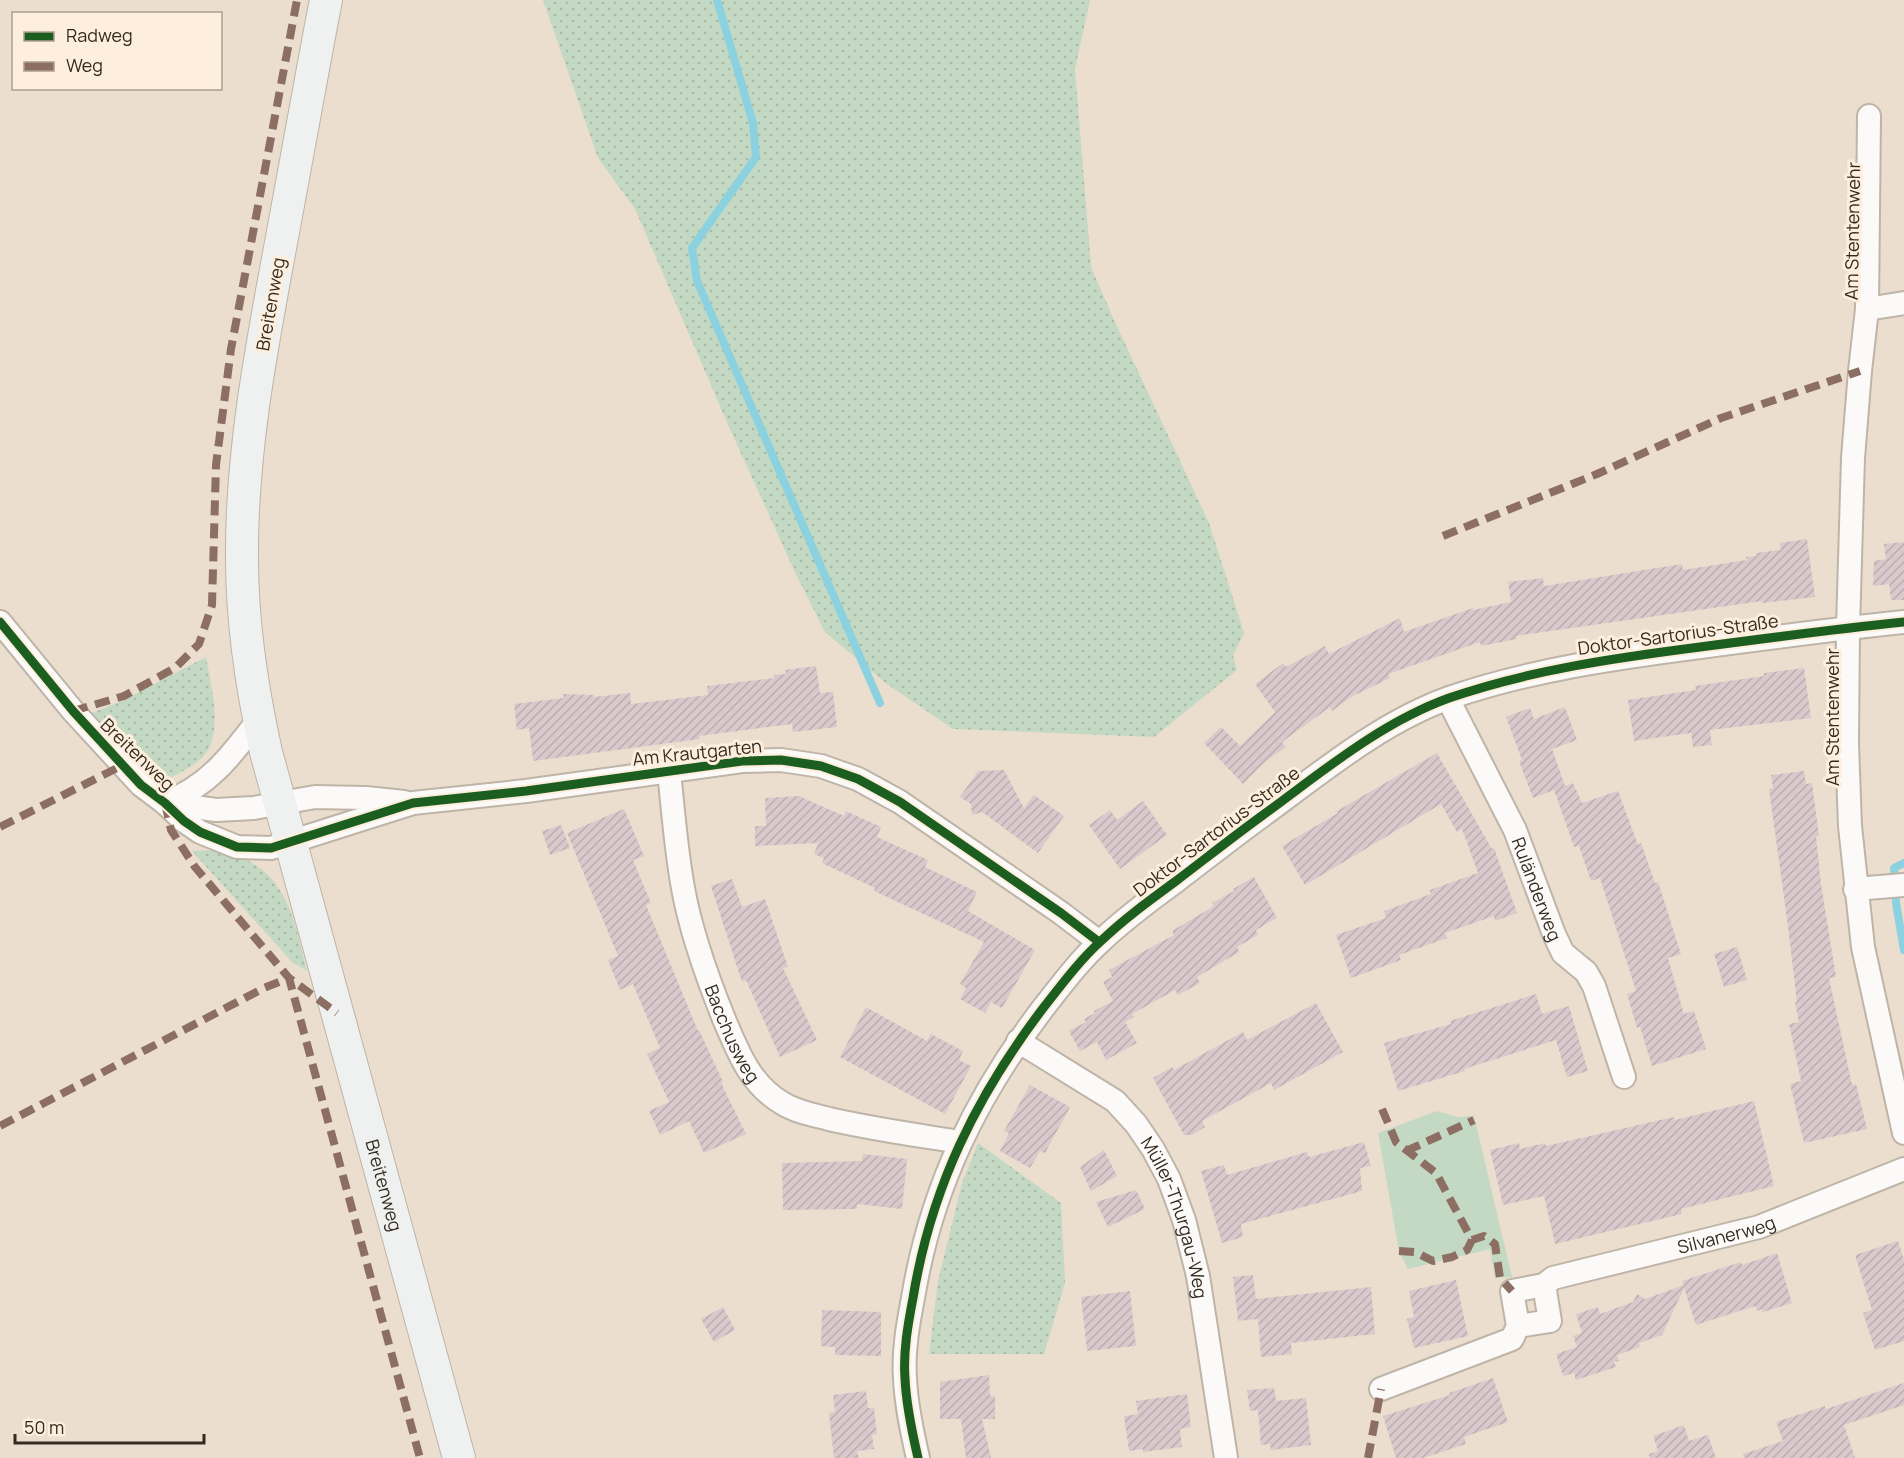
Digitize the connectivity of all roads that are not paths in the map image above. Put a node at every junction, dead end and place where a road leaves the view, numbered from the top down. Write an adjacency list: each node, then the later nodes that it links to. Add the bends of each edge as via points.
1 (326, 0): 9 (main road, Breitenweg, via 261,350 248,441 242,519 243,593)
2 (1869, 116): 4 (street, Am Stentenwehr)
3 (1904, 303): 4 (street)
4 (1867, 309): 7 (street, Am Stentenwehr, via 1853,458)
5 (0, 622): 11 (street, Breitenweg, via 121,766)
6 (1904, 622): 7 (street, Doktor-Sartorius-Straße)
7 (1848, 628): 8 (street, Doktor-Sartorius-Straße, via 1618,657 1526,676); 16 (street, Am Stentenwehr, via 1847,744)
8 (1448, 699): 17 (street, Doktor-Sartorius-Straße, via 1358,746); 19 (street, Ruländerweg, via 1515,830 1563,953 1586,972 1594,986)
9 (259, 719): 11 (street, Breitenweg, via 216,772); 12 (main road, Breitenweg)
10 (669, 771): 13 (street, Am Krautgarten); 17 (street, Am Krautgarten, via 781,760 821,766 858,779 900,802); 21 (street, Bacchusweg, via 683,889 692,930 729,1031 762,1090 809,1114)
11 (165, 803): 12 (street, Breitenweg, via 216,810); 14 (street, Breitenweg, via 184,821 220,842 252,848)
12 (279, 803): 13 (street, Am Krautgarten, via 332,796); 14 (main road, Breitenweg)
13 (413, 803): 14 (street, Am Krautgarten)
14 (290, 843): 26 (main road, Breitenweg)
15 (1897, 885): 16 (street)
16 (1855, 889): 20 (street, Am Stentenwehr, via 1863,947)
17 (1099, 942): 18 (street, Doktor-Sartorius-Straße)
18 (1018, 1041): 21 (street, Doktor-Sartorius-Straße); 28 (street, Müller-Thurgau-Weg, via 1115,1101 1136,1124 1168,1179 1184,1220 1198,1276)
19 (1624, 1077)
20 (1904, 1133)
21 (960, 1142): 27 (street, Doktor-Sartorius-Straße, via 920,1260 908,1328 904,1376)
22 (1904, 1169): 23 (street, Silvanerweg, via 1759,1227 1552,1278)
23 (1544, 1285): 24 (street, Silvanerweg, via 1512,1291); 24 (street, via 1550,1321)
24 (1518, 1326): 25 (street, via 1512,1339)
25 (1381, 1389)
26 (459, 1458)
27 (918, 1458)
28 (1226, 1458)

